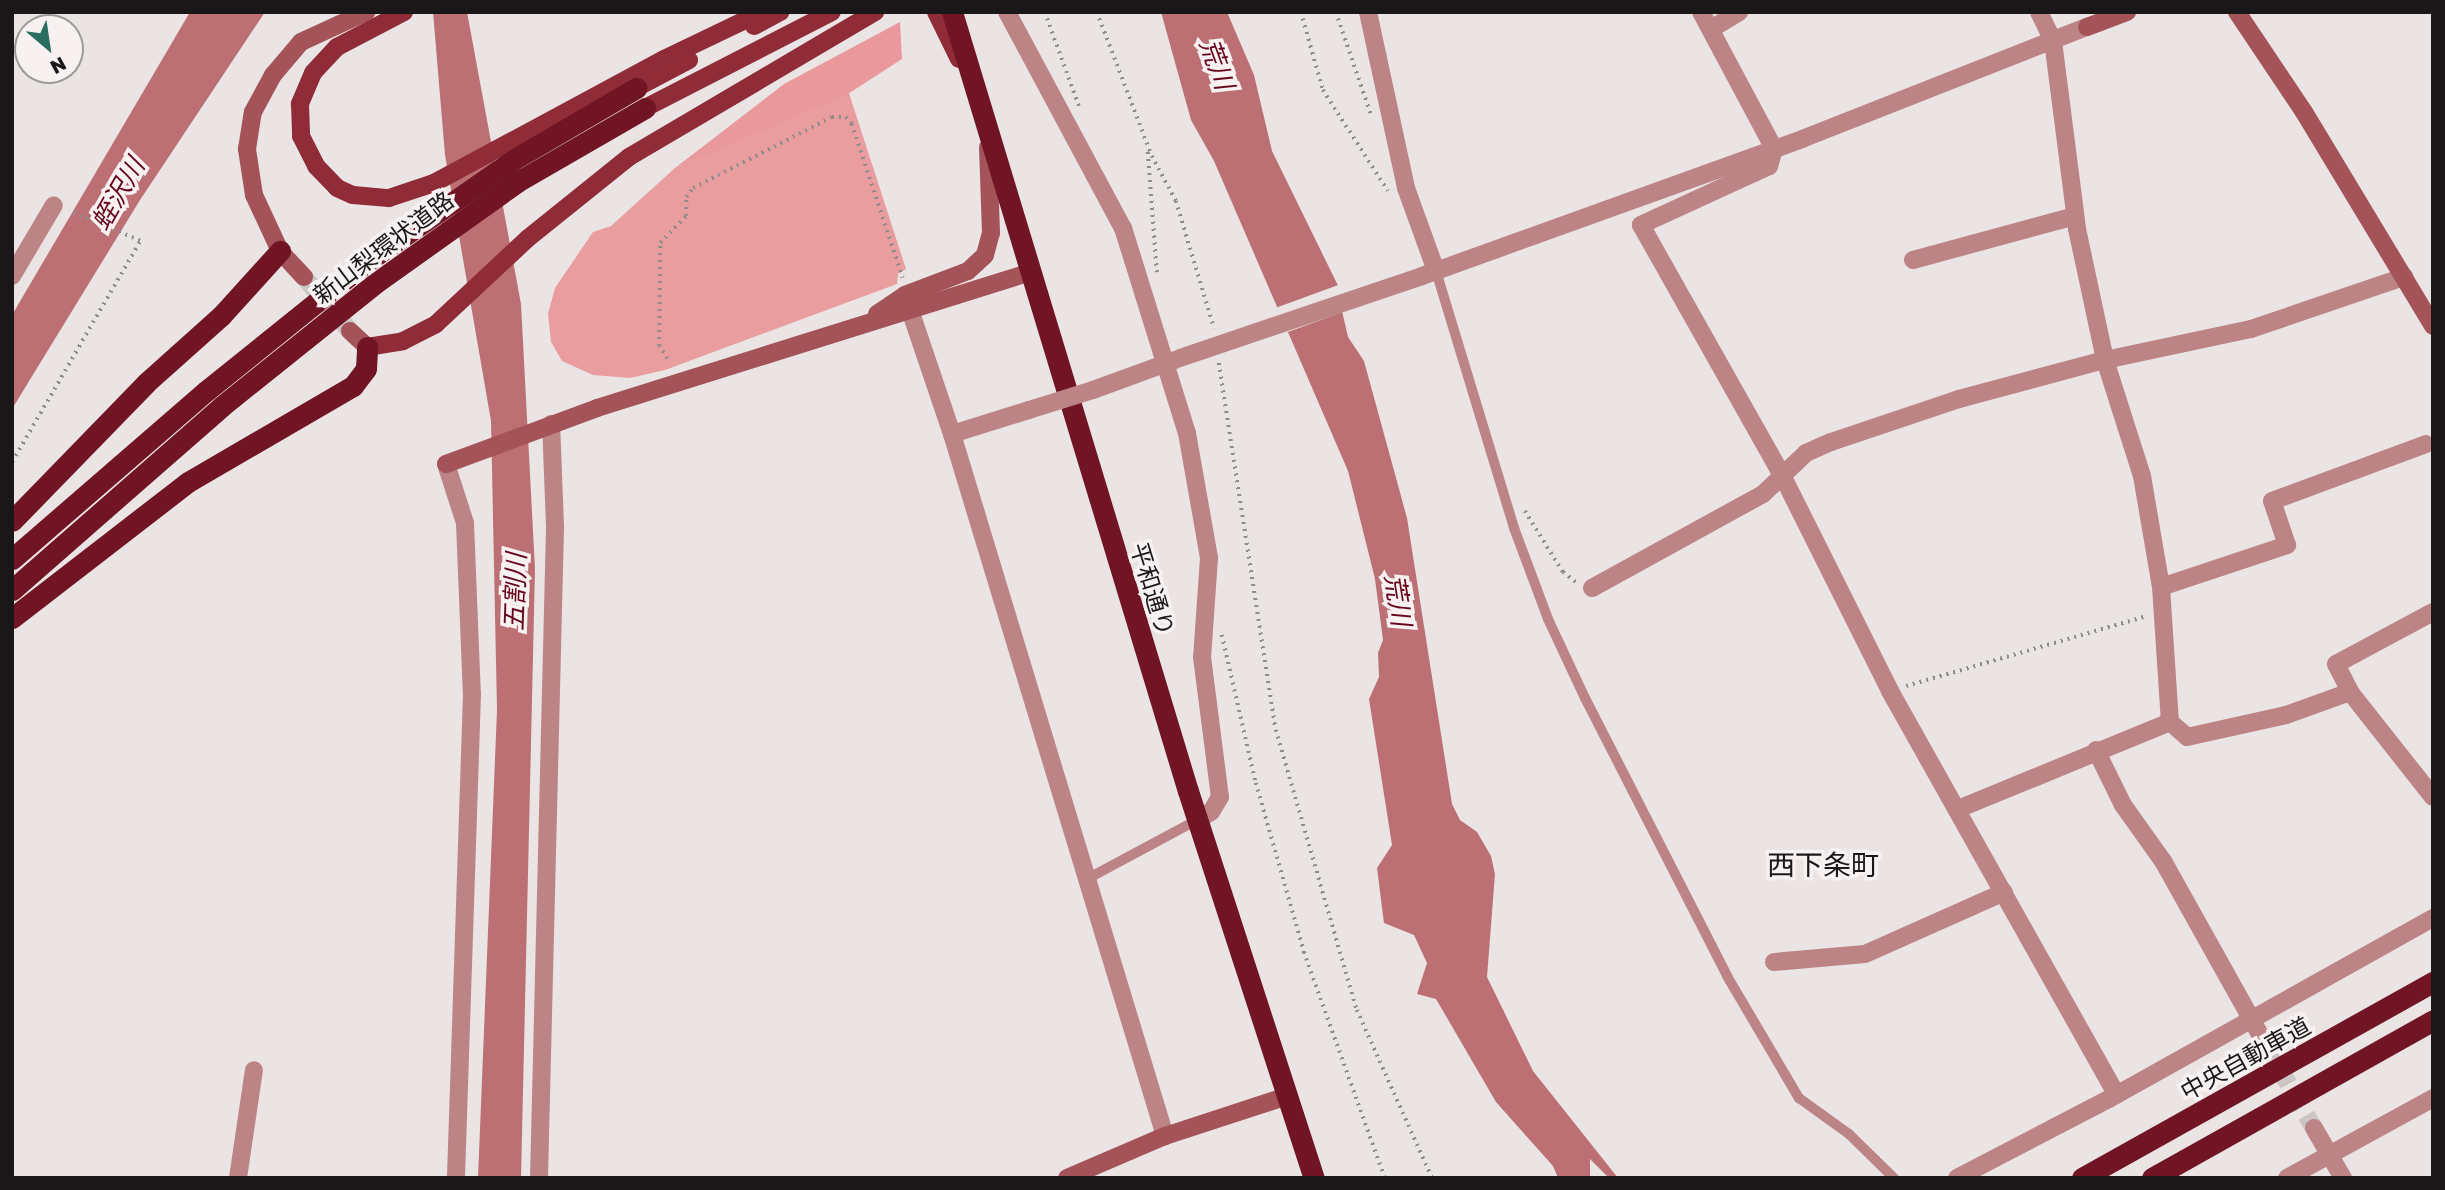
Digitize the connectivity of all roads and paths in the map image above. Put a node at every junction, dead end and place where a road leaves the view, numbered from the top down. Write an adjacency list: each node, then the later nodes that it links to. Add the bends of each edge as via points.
1 (366, 12): 30 (street, via 301,42 262,90 253,112 249,171)
2 (404, 12): 26 (main road, via 354,36 324,60 300,104 301,136 316,166 337,188 352,195 389,198)
3 (762, 12): 26 (main road)
4 (780, 12): 20 (main road)
5 (832, 12): 22 (main road, 新山梨環状道路)
6 (876, 12): 44 (main road, via 650,144 580,193 436,324 403,341)
7 (936, 12): 21 (main road)
8 (952, 12): 21 (highway, 平和通り)
9 (1007, 12): 48 (street, via 1122,228)
10 (1097, 12): 24 (path)
11 (1301, 12): 27 (path, via 1323,90)
12 (1368, 12): 33 (street)
13 (1702, 12): 18 (street)
14 (1739, 12): 18 (street)
15 (2039, 12): 19 (street)
16 (2127, 12): 19 (street)
17 (2237, 12): 36 (street)
18 (1711, 29): 25 (street)
19 (2053, 41): 25 (street); 29 (street)
20 (636, 88): 26 (highway)
21 (975, 90): 23 (highway, 平和通り)
22 (645, 108): 59 (highway, 新山梨環状道路, via 517,182 441,234 222,406)
23 (988, 134): 32 (highway, 平和通り); 40 (street, via 991,233 985,255 968,271 905,295)
24 (1148, 146): 38 (path); 43 (path, via 1176,201)
25 (1774, 149): 33 (street); 53 (street, via 1769,166 1642,225)
26 (509, 152): 56 (highway, 新山梨環状道路, via 285,326)
27 (1394, 201)
28 (54, 205): 34 (street); 52 (path, via 140,241)
29 (2076, 216): 31 (street); 47 (street)
30 (280, 251): 35 (street); 55 (highway, via 221,316 146,383)
31 (1913, 260)
32 (1029, 273): 39 (street); 70 (highway, 平和通り)
33 (1429, 274): 48 (street, bridge); 93 (lane, via 1548,619 1727,976 1799,1098 1849,1134)
34 (12, 276)
35 (303, 276)
36 (2404, 277): 41 (street); 47 (street, via 2251,329)
37 (903, 278): 45 (path, via 852,124 846,117 832,117 693,188 686,197 686,216 660,243 659,346)
38 (1158, 286)
39 (910, 310): 40 (street); 50 (street)
40 (859, 326): 49 (street)
41 (2433, 326)
42 (350, 331): 44 (street)
43 (1215, 335)
44 (367, 347): 63 (highway, via 366,369 353,386 188,482)
45 (667, 359)
46 (1219, 360): 92 (path, via 1276,730 1357,1010)
47 (2105, 360): 53 (street, via 1959,399 1831,442 1806,453); 57 (street, via 2142,475)
48 (1172, 361): 50 (street, bridge); 60 (street, via 1209,558)
49 (545, 426): 87 (street, via 446,464 465,523 472,694); 88 (street, via 555,526)
50 (953, 434): 71 (street)
51 (2426, 444): 57 (street, via 2272,501 2287,545)
52 (12, 462)
53 (1784, 479): 58 (street); 64 (street)
54 (1521, 505): 58 (path, via 1563,572)
55 (12, 521)
56 (12, 559)
57 (2161, 587): 61 (street)
58 (1592, 588)
59 (13, 590)
60 (1209, 605): 70 (street, via 1202,657 1220,797 1211,812); 91 (path, via 1226,647 1256,783 1304,952)
61 (2163, 612): 64 (path); 66 (street)
62 (2433, 612): 65 (street, via 2336,664)
63 (18, 613)
64 (1890, 691): 69 (street)
65 (2350, 692): 66 (street, via 2286,715 2187,737); 68 (street)
66 (2170, 722): 67 (street)
67 (2096, 750): 69 (street); 76 (street, via 2123,805 2163,861)
68 (2433, 797)
69 (1958, 809): 72 (street)
70 (1197, 820): 71 (lane); 81 (highway, 平和通り)
71 (1087, 879): 84 (street)
72 (2004, 892): 74 (street, via 1865,954); 80 (street)
73 (2433, 918): 76 (street)
74 (1774, 961)
75 (2433, 982): 95 (highway, 中央自動車道)
76 (2250, 1020): 78 (street); 80 (street)
77 (2433, 1020): 96 (highway)
78 (2266, 1045)
79 (254, 1070): 86 (street)
80 (2117, 1095): 94 (street)
81 (1284, 1097): 84 (street); 90 (highway, 平和通り)
82 (2433, 1098): 85 (street)
83 (2314, 1128): 85 (street)
84 (1164, 1136): 89 (street)
85 (2329, 1153): 97 (street); 98 (street)
86 (238, 1178)
87 (456, 1178)
88 (540, 1178)
89 (1067, 1178)
90 (1314, 1178)
91 (1385, 1178)
92 (1432, 1178)
93 (1894, 1178)
94 (1957, 1178)
95 (2082, 1178)
96 (2152, 1178)
97 (2287, 1178)
98 (2343, 1178)

